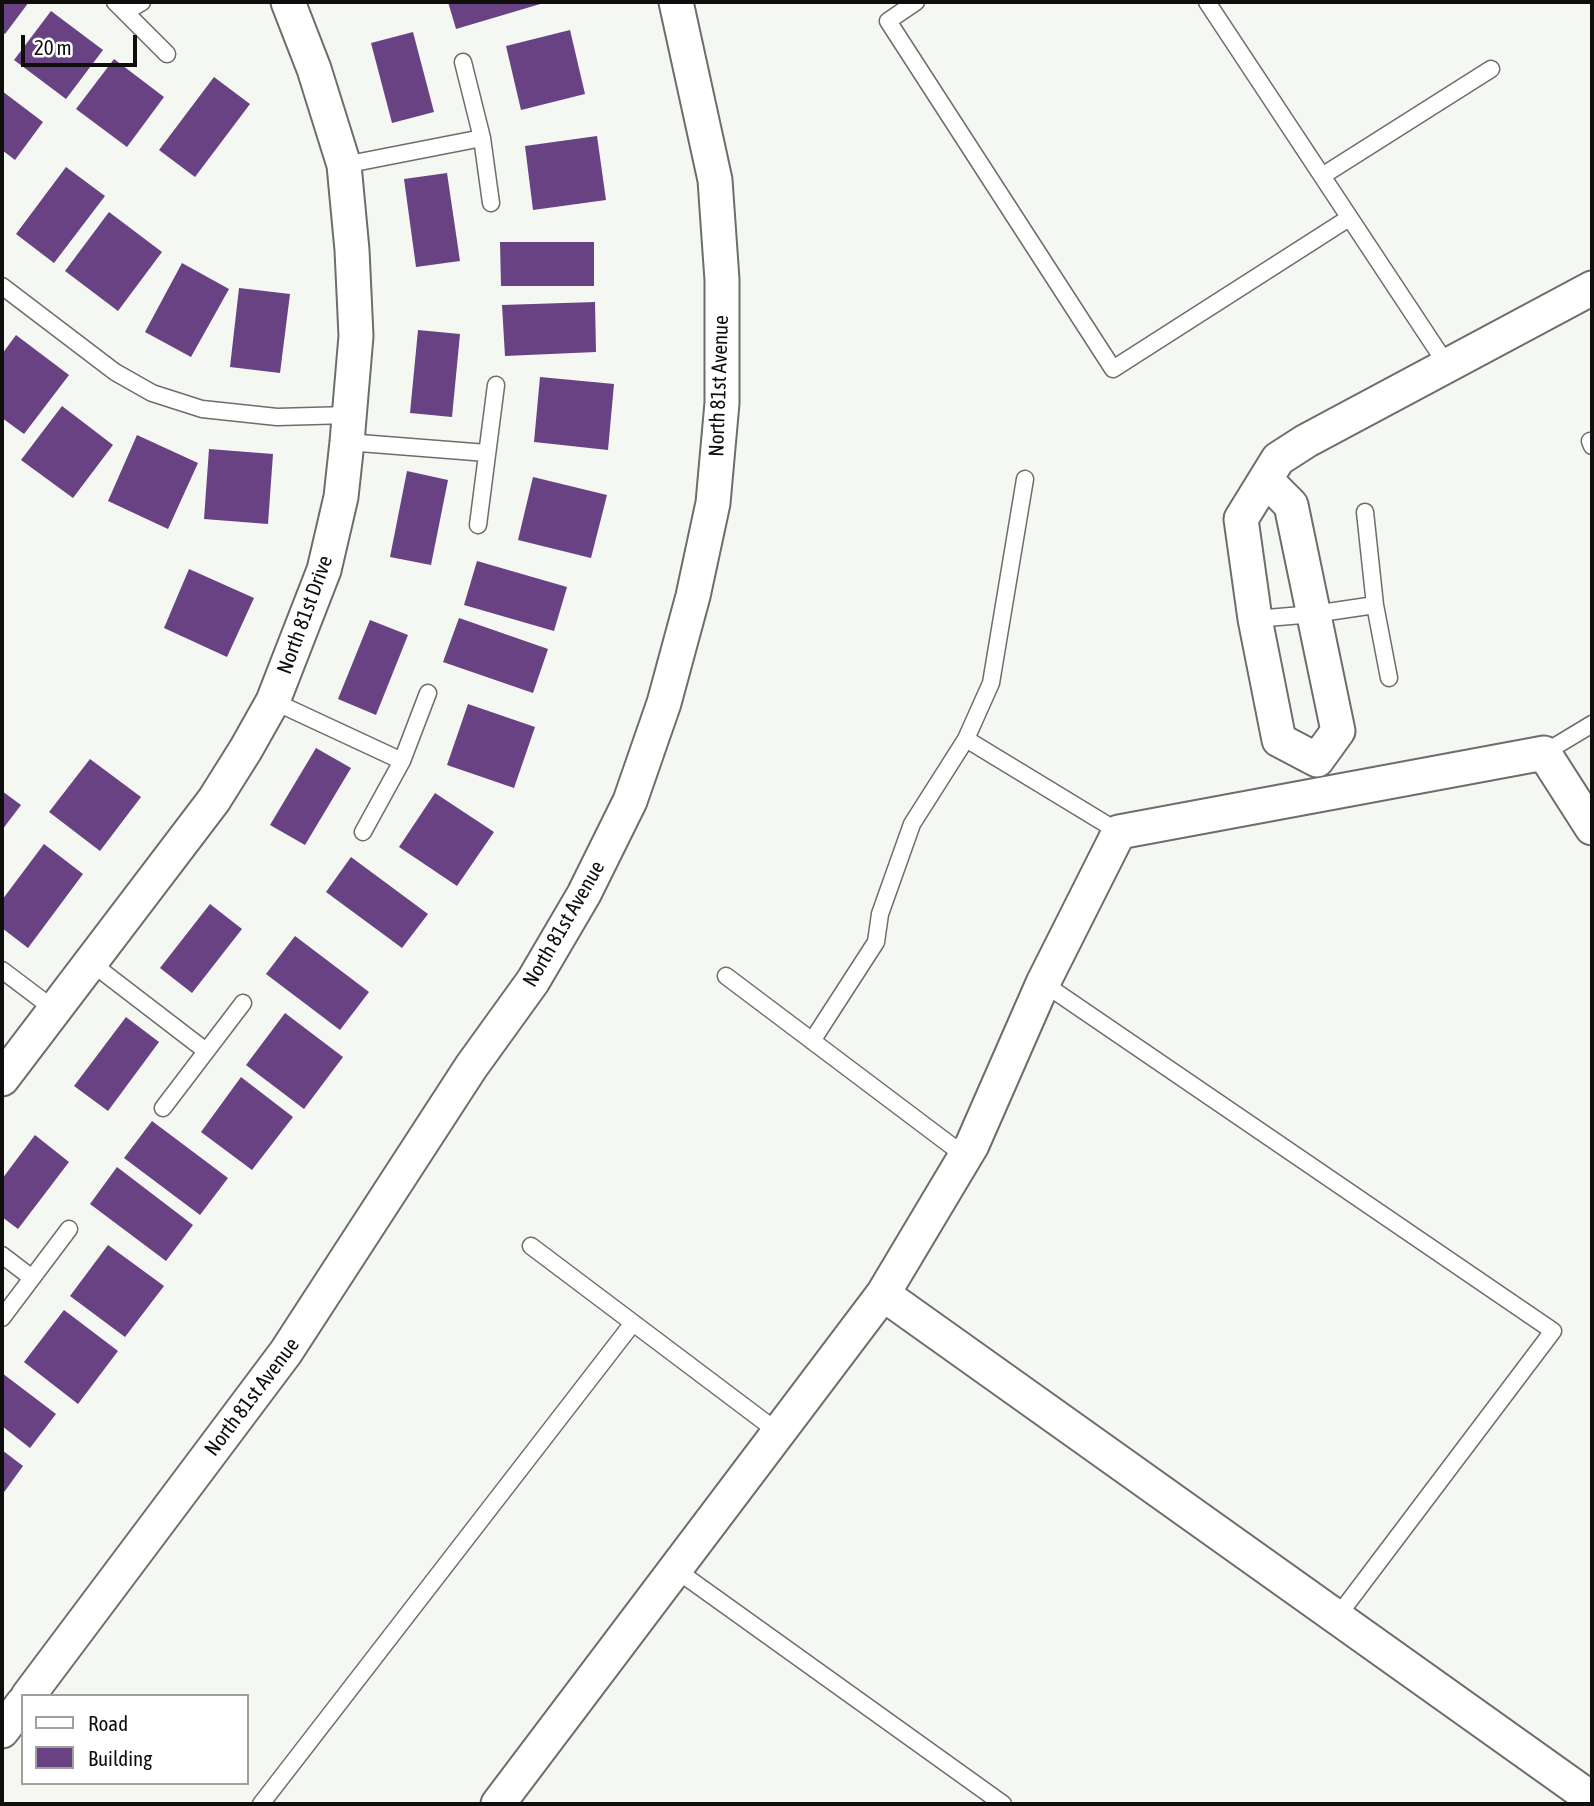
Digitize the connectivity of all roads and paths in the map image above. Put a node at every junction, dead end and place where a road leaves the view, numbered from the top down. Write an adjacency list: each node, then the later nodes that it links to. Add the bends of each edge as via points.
1 (142, 2): 5 (lane)
2 (288, 2): 11 (street, North 81st Drive)
3 (916, 2): 14 (lane, via 888,21 1113,369)
4 (1207, 2): 12 (lane)
5 (120, 7): 7 (lane)
6 (678, 9): 61 (street, North 81st Avenue, via 715,180 722,280 722,403 713,503 693,596 664,703 630,801 584,894 533,981 471,1067 300,1331)
7 (167, 54)
8 (463, 62): 10 (lane)
9 (1491, 69): 12 (lane)
10 (482, 138): 11 (lane); 13 (lane)
11 (344, 165): 19 (street, North 81st Drive, via 356,337)
12 (1322, 176): 14 (lane)
13 (491, 203)
14 (1349, 218): 17 (lane)
15 (2, 286): 19 (lane, via 116,372 152,393 202,408)
16 (1592, 288): 17 (street)
17 (1447, 365): 22 (street, via 1278,459)
18 (496, 385): 20 (lane)
19 (348, 429): 20 (lane); 30 (street, North 81st Drive, via 341,497 324,570)
20 (487, 453): 24 (lane)
21 (1025, 479): 32 (lane, via 991,683)
22 (1266, 480): 26 (street, via 1291,505); 27 (street, via 1241,519)
23 (1365, 512): 25 (lane)
24 (478, 525)
25 (1375, 605): 26 (lane); 28 (lane)
26 (1314, 614): 27 (lane); 35 (street, via 1338,731)
27 (1255, 619): 35 (street, via 1279,740)
28 (1389, 678)
29 (428, 694): 34 (lane)
30 (273, 701): 34 (lane); 40 (street, North 81st Drive, via 214,800)
31 (1592, 724): 33 (lane)
32 (966, 739): 39 (lane); 46 (lane, via 912,824 880,914 876,942)
33 (1544, 753): 36 (street); 37 (street)
34 (402, 761): 38 (lane)
35 (1317, 761): 36 (street)
36 (1322, 794): 39 (street)
37 (1592, 828)
38 (363, 832)
39 (1119, 832): 43 (street)
40 (90, 962): 45 (street, North 81st Drive); 47 (lane)
41 (2, 970): 45 (lane)
42 (726, 976): 46 (lane)
43 (1043, 983): 50 (street); 60 (lane, via 1553,1331)
44 (243, 1003): 47 (lane)
45 (55, 1010): 48 (street, North 81st Drive)
46 (812, 1041): 50 (lane)
47 (206, 1051): 49 (lane)
48 (2, 1079)
49 (163, 1108)
50 (965, 1156): 55 (street)
51 (69, 1229): 54 (lane)
52 (531, 1246): 57 (lane)
53 (2, 1255): 54 (lane)
54 (32, 1278): 56 (lane)
55 (883, 1294): 58 (street); 60 (street)
56 (2, 1318)
57 (633, 1323): 58 (lane); 65 (lane)
58 (778, 1432): 59 (street)
59 (675, 1569): 66 (street); 67 (lane)
60 (1337, 1617): 64 (street)
61 (30, 1694)
62 (21, 1706): 63 (street)
63 (2, 1731)
64 (1592, 1799)
65 (261, 1804)
66 (498, 1804)
67 (1003, 1804)

